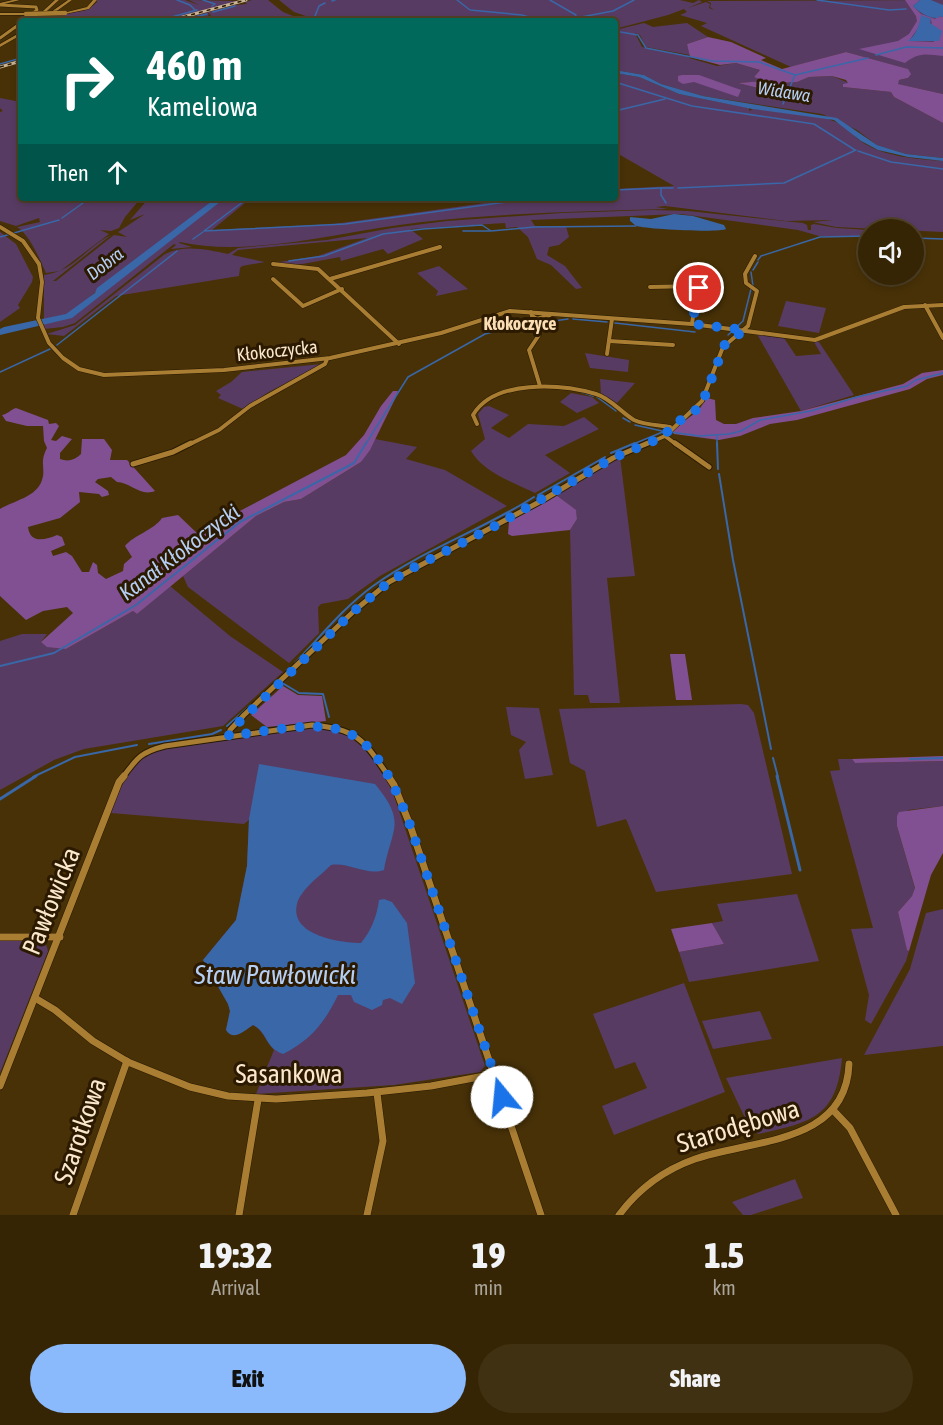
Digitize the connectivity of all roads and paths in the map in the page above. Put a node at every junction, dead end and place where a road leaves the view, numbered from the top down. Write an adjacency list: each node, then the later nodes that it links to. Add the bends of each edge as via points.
1 (57, 0): 9 (main road)
2 (65, 0): 10 (main road)
3 (70, 0): 11 (main road)
4 (95, 0): 7 (main road, bridge, via 88,8 65,13)
5 (19, 2): 6 (main road); 8 (street, via 37,9)
6 (0, 5)
7 (0, 14)
8 (27, 18)
9 (37, 18)
10 (45, 18)
11 (46, 18)
12 (18, 25): 14 (street)
13 (18, 35): 16 (main road)
14 (0, 38)
15 (18, 39): 16 (main road)
16 (0, 46)
17 (0, 227): 18 (street)
18 (12, 232): 30 (street, via 28,245 42,274)
19 (440, 247): 23 (street)
20 (755, 256): 34 (street, via 745,276 746,283 757,291)
21 (273, 264): 23 (street, via 316,268)
22 (273, 279): 25 (street, via 303,306)
23 (330, 279): 25 (street)
24 (650, 287): 33 (street, via 697,286)
25 (342, 289): 37 (street)
26 (925, 305): 27 (street, Kłokoczycka); 34 (street, Kłokoczycka, via 904,307 818,340); 35 (street)
27 (943, 305)
28 (531, 312): 29 (street, Kłokoczycka); 32 (street); 37 (street, Kłokoczycka, via 492,315)
29 (551, 314): 31 (street, Kłokoczycka); 32 (street, Kłokoczycka)
30 (38, 318): 40 (street, Kłokoczycka, via 49,342 70,364 98,374 241,369)
31 (612, 319): 33 (street, Kłokoczycka); 36 (street)
32 (538, 322): 41 (street, via 539,335 529,350)
33 (692, 324): 34 (street, Kłokoczycka)
34 (742, 330): 43 (street, via 725,344 703,401)
35 (943, 338)
36 (609, 341): 38 (street); 39 (street)
37 (399, 344): 40 (street, Kłokoczycka)
38 (673, 345)
39 (607, 354)
40 (327, 359): 45 (street, via 325,364 250,406 219,430 173,452)
41 (540, 386): 42 (street, via 493,396 473,415); 43 (street, via 598,394 636,421)
42 (477, 424)
43 (670, 427): 44 (street)
44 (665, 436): 46 (street); 47 (street, via 613,458 389,582 244,716)
45 (134, 464)
46 (709, 467)
47 (229, 736): 49 (street, Pawłowicka, via 146,751 128,767); 53 (street, Pawłowicka, via 326,726 354,735 370,749 394,785 407,816)
48 (0, 937): 49 (street)
49 (60, 937): 50 (street, Pawłowicka)
50 (35, 998): 51 (street, Sasankowa, via 52,1005 81,1033); 54 (street, Pawłowicka)
51 (128, 1062): 56 (street, Sasankowa, via 225,1096); 58 (street, Szarotkowa)
52 (849, 1064): 57 (street, Starodębowa, via 847,1084)
53 (495, 1074): 55 (street, Sasankowa, via 442,1086); 61 (street, Pawłowicka)
54 (0, 1086)
55 (377, 1093): 56 (street, Sasankowa); 60 (street, via 383,1141)
56 (258, 1100): 59 (street)
57 (833, 1110): 62 (street, Starodębowa, via 818,1123 796,1132 679,1165 637,1191); 63 (street, via 849,1128)
58 (72, 1215)
59 (238, 1215)
60 (367, 1215)
61 (541, 1215)
62 (619, 1215)
63 (896, 1215)

